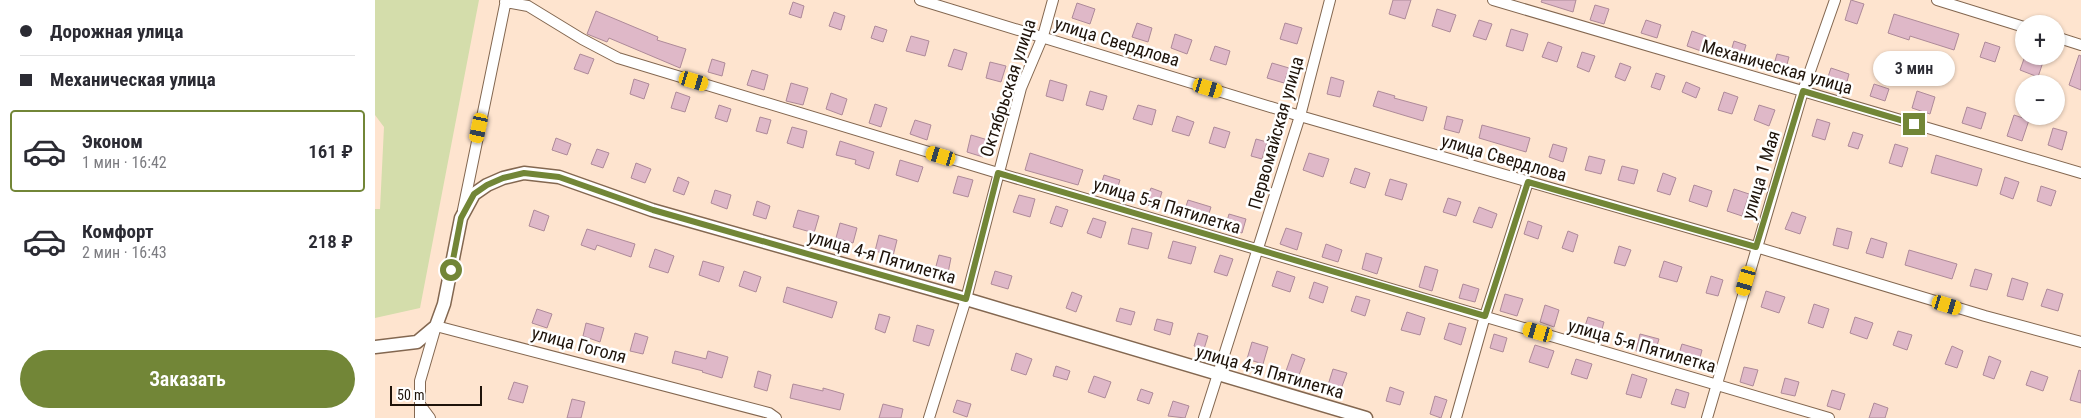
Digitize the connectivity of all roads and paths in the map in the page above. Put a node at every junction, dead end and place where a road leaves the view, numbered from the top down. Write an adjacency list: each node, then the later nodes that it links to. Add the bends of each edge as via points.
1 (920, 0): 9 (street, улица Свердлова)
2 (1053, 0): 9 (street, Октябрьская улица)
3 (1331, 0): 13 (street, Первомайская улица)
4 (1493, 0): 12 (street, Механическая улица)
5 (1835, 0): 12 (street, улица 1 Мая)
6 (1937, 0): 8 (street)
7 (506, 1): 14 (street, улица 5-я Пятилетка, via 528,6 618,58); 17 (street)
8 (2015, 24)
9 (1043, 36): 13 (street, улица Свердлова); 14 (street, Октябрьская улица, via 1021,88)
10 (2065, 40): 11 (street)
11 (2081, 45)
12 (1803, 91): 15 (street, Механическая улица); 18 (street, улица 1 Мая)
13 (1300, 116): 16 (street, улица Свердлова); 19 (street, Первомайская улица)
14 (998, 173): 19 (street, улица 5-я Пятилетка); 20 (street, Октябрьская улица)
15 (2081, 173)
16 (1528, 182): 18 (street, улица Свердлова); 21 (street)
17 (461, 218): 20 (street, улица 4-я Пятилетка, via 474,194 503,178 524,173 559,177 653,210); 22 (street, улица 4-я Пятилетка, via 444,304)
18 (1756, 247): 23 (street, улица Свердлова); 26 (street, улица 1 Мая)
19 (1258, 250): 21 (street, улица 5-я Пятилетка); 25 (street, Первомайская улица)
20 (966, 299): 25 (street, улица 4-я Пятилетка); 31 (street, Октябрьская улица)
21 (1485, 316): 26 (street, улица 5-я Пятилетка); 34 (street)
22 (436, 326): 24 (street, via 417,342); 27 (street, via 421,381); 30 (street, улица Гоголя, via 769,413)
23 (2081, 342)
24 (375, 347)
25 (1218, 374): 32 (street, Первомайская улица); 33 (street, улица 4-я Пятилетка)
26 (1716, 384): 35 (street, улица 1 Мая); 36 (street, улица 5-я Пятилетка)
27 (421, 406): 28 (street); 29 (street)
28 (420, 418)
29 (430, 418)
30 (776, 418)
31 (929, 418)
32 (1204, 418)
33 (1366, 418)
34 (1456, 418)
35 (1707, 418)
36 (1829, 418)

